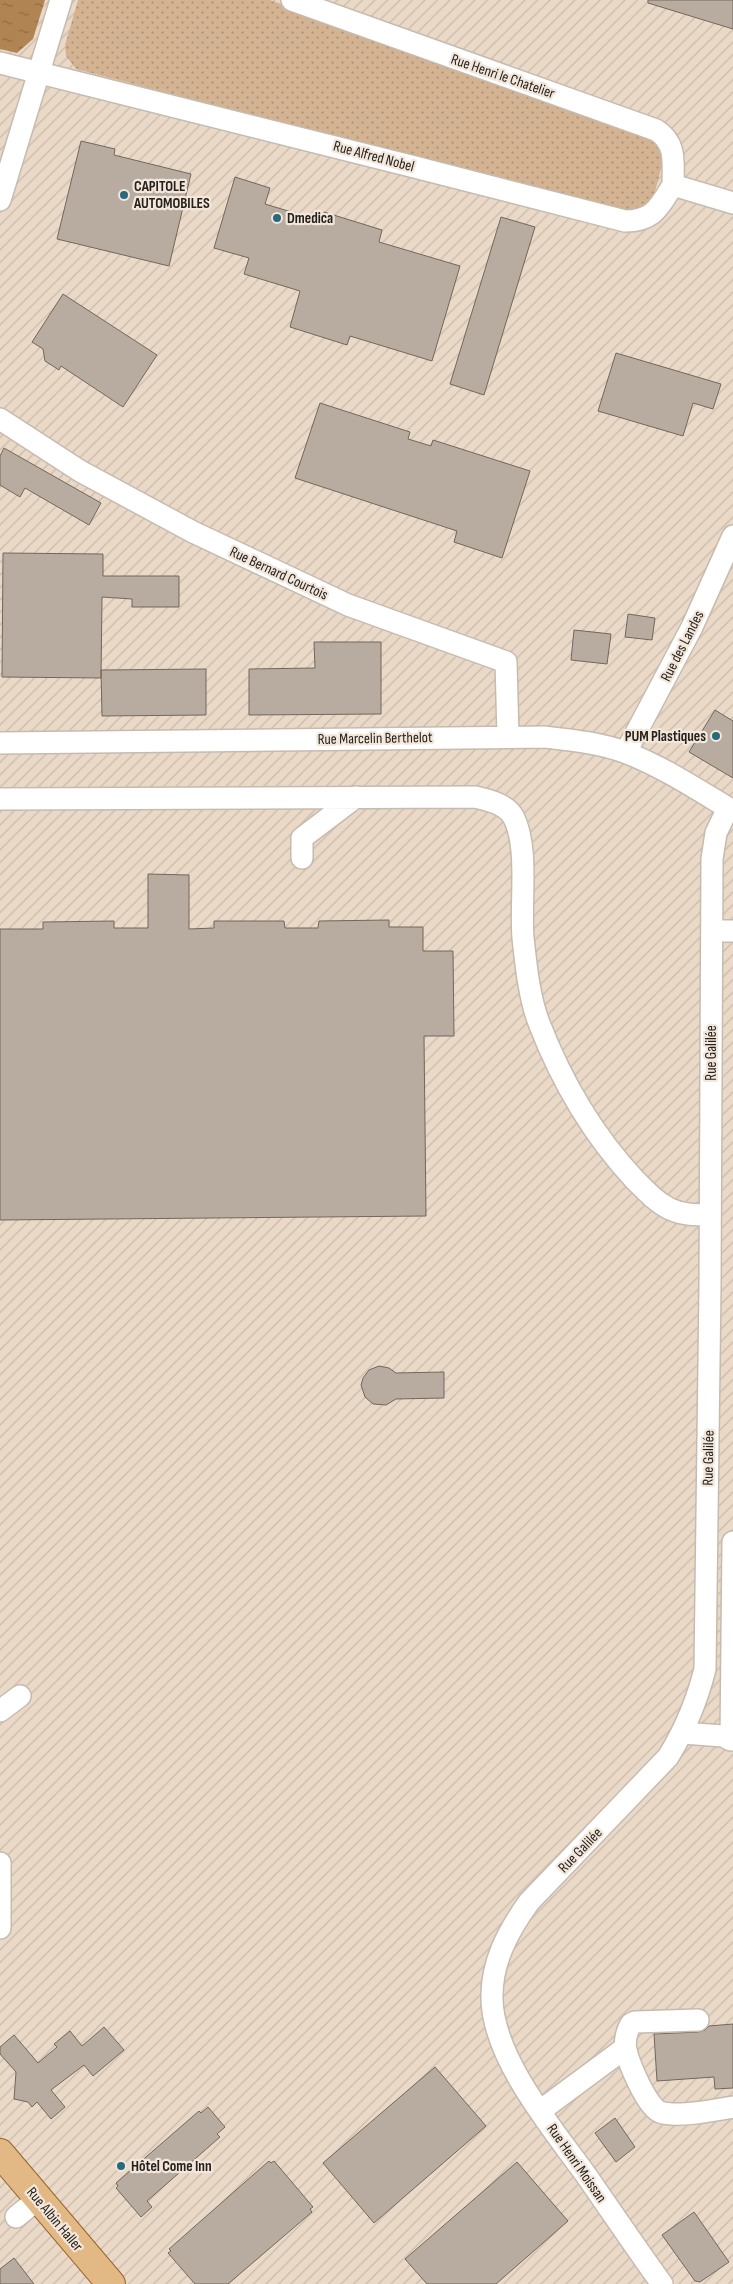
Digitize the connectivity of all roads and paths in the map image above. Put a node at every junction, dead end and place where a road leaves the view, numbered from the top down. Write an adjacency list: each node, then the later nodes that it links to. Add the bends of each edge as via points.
1 (61, 0): 4 (street)
2 (292, 0): 5 (street, Rue Henri le Chatelier, via 656,130 670,144)
3 (0, 63): 4 (street, Rue Alfred Nobel)
4 (39, 73): 5 (street, Rue Alfred Nobel, via 339,146 625,221 640,221 650,216); 6 (street)
5 (674, 185): 7 (street)
6 (0, 200)
7 (733, 204)
8 (0, 419): 10 (street, Rue Bernard Courtois, via 80,471 193,532 348,605 506,662)
9 (733, 536): 12 (street, Rue des Landes, via 692,627)
10 (508, 736): 11 (street, Rue Marcelin Berthelot); 12 (street, Rue Marcelin Berthelot, via 578,741)
11 (0, 744)
12 (626, 752): 15 (street, Rue Marcelin Berthelot)
13 (356, 797): 14 (street); 16 (street, via 302,838); 19 (street, via 475,797 495,802 513,815 520,835 523,936 529,981 539,1022 564,1077 590,1123 615,1158 651,1196 670,1209 685,1214)
14 (0, 799)
15 (730, 809): 17 (street, Rue Galilée, via 720,822 713,846)
16 (302, 858)
17 (712, 931): 18 (street); 19 (street, Rue Galilée)
18 (733, 931)
19 (710, 1215): 23 (street, Rue Galilée, via 705,1669 696,1703)
20 (733, 1542): 24 (street)
21 (20, 1696): 22 (street)
22 (0, 1711)
23 (683, 1733): 24 (street, via 723,1736); 28 (street, Rue Galilée, via 652,1775 529,1902 514,1923 494,1972 492,1999)
24 (732, 1740)
25 (0, 1863): 26 (street)
26 (0, 1928)
27 (698, 2020): 29 (street, via 635,2022 628,2029)
28 (499, 2038): 31 (street, Rue Henri Moissan, via 508,2060)
29 (625, 2048): 30 (street, via 649,2104 658,2111 701,2112); 31 (street)
30 (733, 2108)
31 (540, 2111): 36 (street, Rue Henri Moissan)
32 (0, 2153): 33 (main road, Rue Albin Haller)
33 (38, 2199): 34 (street); 35 (main road, Rue Albin Haller)
34 (16, 2216)
35 (111, 2284)
36 (662, 2284)

